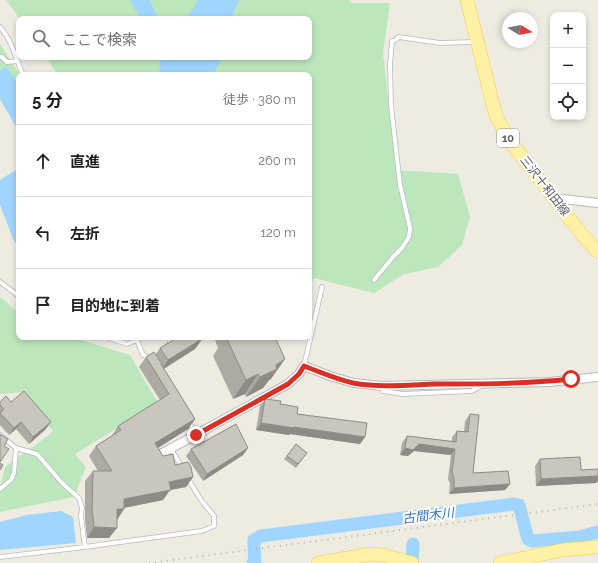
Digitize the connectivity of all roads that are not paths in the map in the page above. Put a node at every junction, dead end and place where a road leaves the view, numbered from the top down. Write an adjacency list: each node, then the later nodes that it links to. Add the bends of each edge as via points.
1 (467, 0): 3 (main road, 三沢十和田線 / 10)
2 (0, 27): 5 (lane)
3 (477, 42): 8 (main road, 三沢十和田線 / 10, via 496,116 513,145); 11 (lane, via 440,43 399,37 392,41 391,104 400,185 410,228 409,237 402,248)
4 (0, 57): 6 (lane, via 7,62)
5 (16, 57)
6 (18, 61): 7 (lane)
7 (22, 72)
8 (554, 198): 9 (street); 10 (main road, 三沢十和田線 / 10)
9 (598, 203)
10 (598, 252)
11 (374, 280)
12 (0, 282): 14 (lane)
13 (322, 287): 15 (lane)
14 (16, 294)
15 (312, 326)
16 (115, 340): 17 (lane, via 127,344)
17 (134, 340)
18 (139, 340): 23 (lane, via 143,355)
19 (173, 340): 21 (lane)
20 (309, 340): 25 (lane)
21 (167, 345)
22 (154, 353): 23 (lane)
23 (148, 357): 24 (lane)
24 (152, 364)
25 (304, 366): 26 (street, via 354,383 382,386 549,382); 29 (street, via 288,384)
26 (598, 377)
27 (184, 415): 29 (lane)
28 (0, 435): 30 (lane)
29 (196, 435): 31 (street)
30 (16, 448): 33 (lane, via 13,477); 34 (lane, via 37,454 79,498)
31 (171, 448): 32 (street); 34 (lane, via 201,500 214,516 214,526 202,531)
32 (159, 455)
33 (0, 489)
34 (85, 547): 36 (lane)
35 (598, 547): 39 (main road, via 562,550)
36 (0, 557)
37 (318, 563): 38 (main road, via 371,554)
38 (412, 563)
39 (500, 563)

